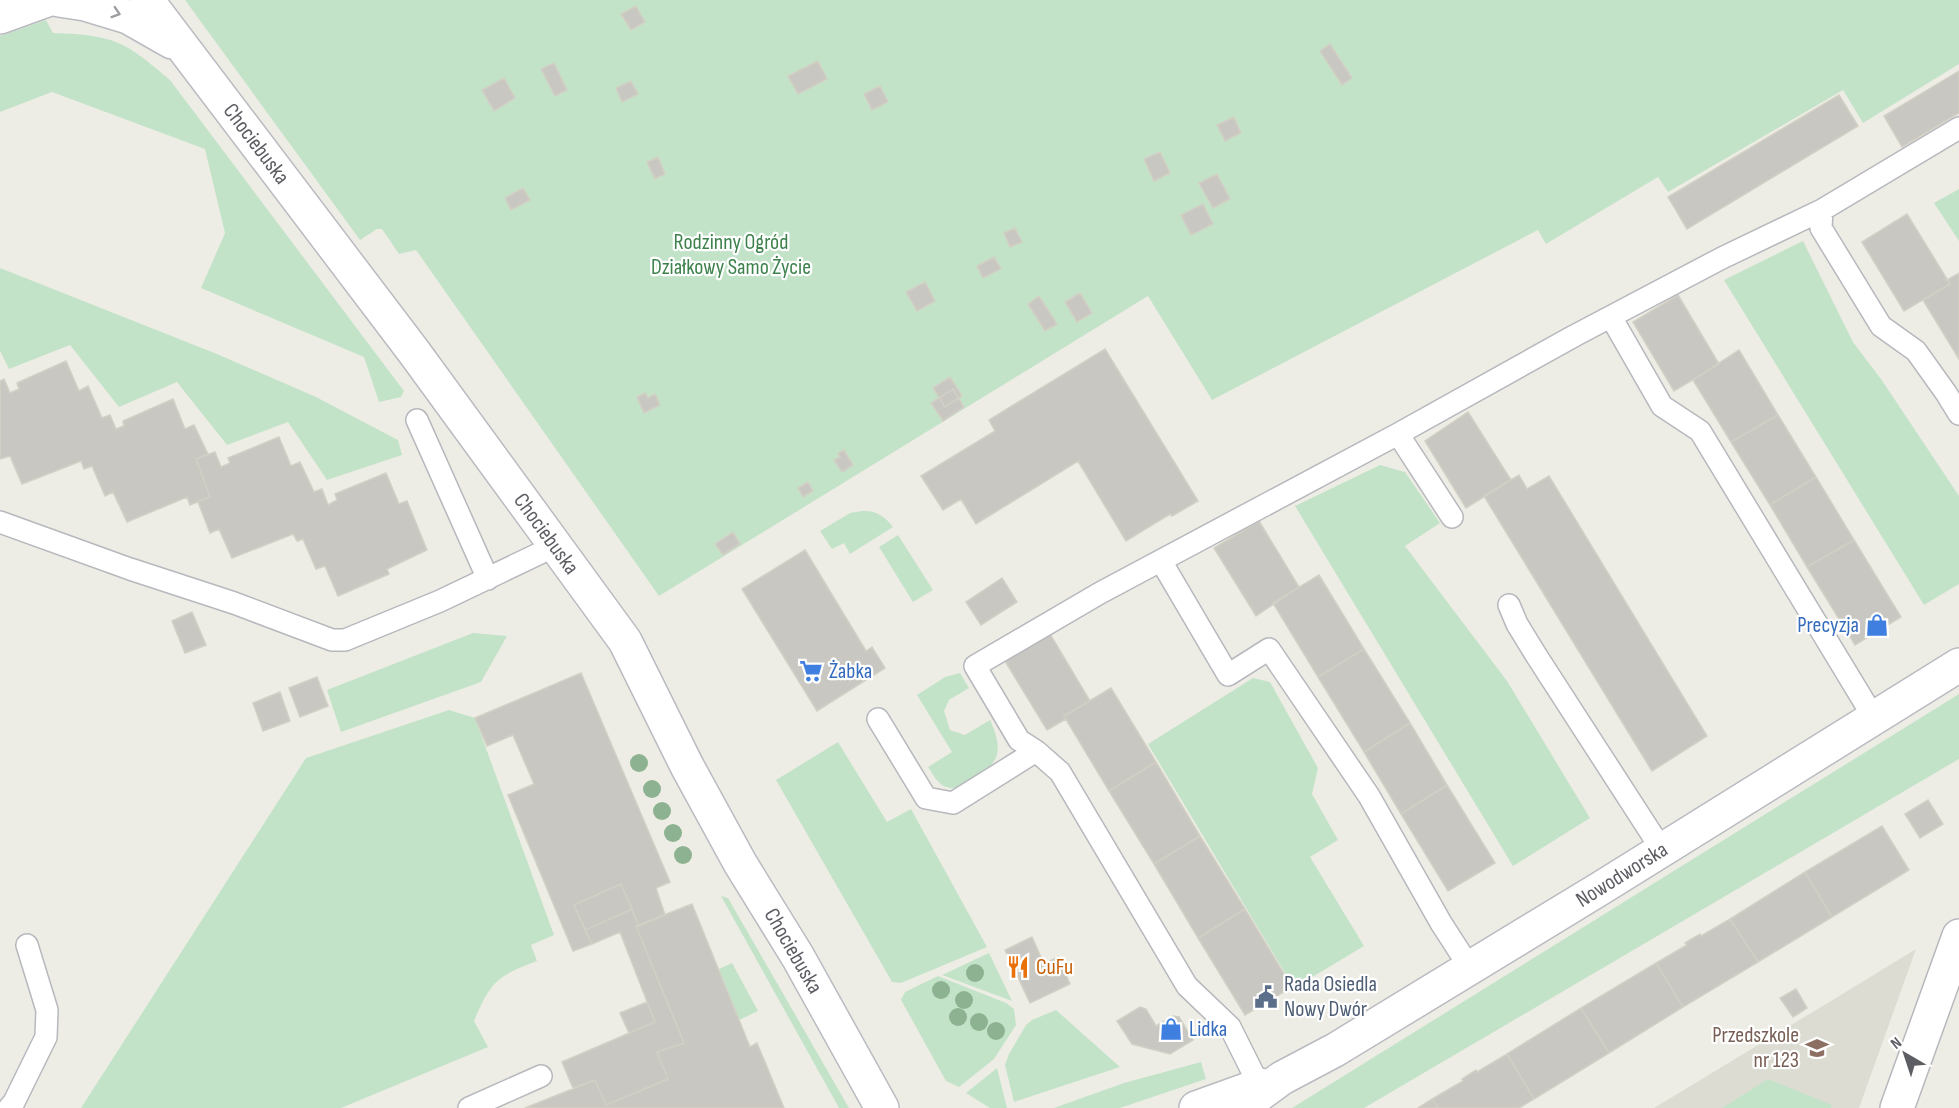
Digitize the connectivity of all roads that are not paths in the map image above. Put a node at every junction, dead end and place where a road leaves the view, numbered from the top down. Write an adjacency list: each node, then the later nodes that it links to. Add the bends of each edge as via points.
1 (47, 0): 4 (street)
2 (59, 0): 5 (street, one-way to 5, via 128,17)
3 (147, 0): 5 (street, Chociebuska)
4 (0, 17)
5 (184, 49): 14 (street, Chociebuska, via 414,352)
6 (1959, 128): 7 (lane)
7 (1822, 210): 8 (lane); 9 (lane, via 1821,228 1881,326 1916,351)
8 (1611, 317): 11 (lane); 19 (lane, via 1662,406 1700,431)
9 (1959, 414)
10 (417, 420): 16 (lane)
11 (1398, 434): 12 (lane); 15 (lane)
12 (1452, 517)
13 (0, 522): 16 (lane, via 332,640 345,640)
14 (555, 546): 16 (lane); 30 (street, Chociebuska, via 625,641 692,776)
15 (1161, 561): 21 (lane, via 975,666 1019,740); 25 (lane, via 1228,675 1269,649 1369,796)
16 (488, 579)
17 (1509, 605): 22 (lane, via 1536,655)
18 (1959, 665): 19 (street, Nowodworska)
19 (1874, 718): 22 (street, Nowodworska)
20 (878, 719): 21 (lane, via 926,798 953,802)
21 (1036, 751): 27 (lane, via 1060,772 1187,986 1230,1027)
22 (1662, 850): 25 (street, Nowodworska)
23 (1959, 936): 32 (street)
24 (27, 945): 28 (lane, via 47,1010 46,1037)
25 (1470, 968): 27 (street, Nowodworska)
26 (541, 1076): 29 (lane)
27 (1261, 1090): 31 (street, Nowodworska)
28 (9, 1108)
29 (469, 1108)
30 (882, 1108)
31 (1196, 1108)
32 (1897, 1108)

